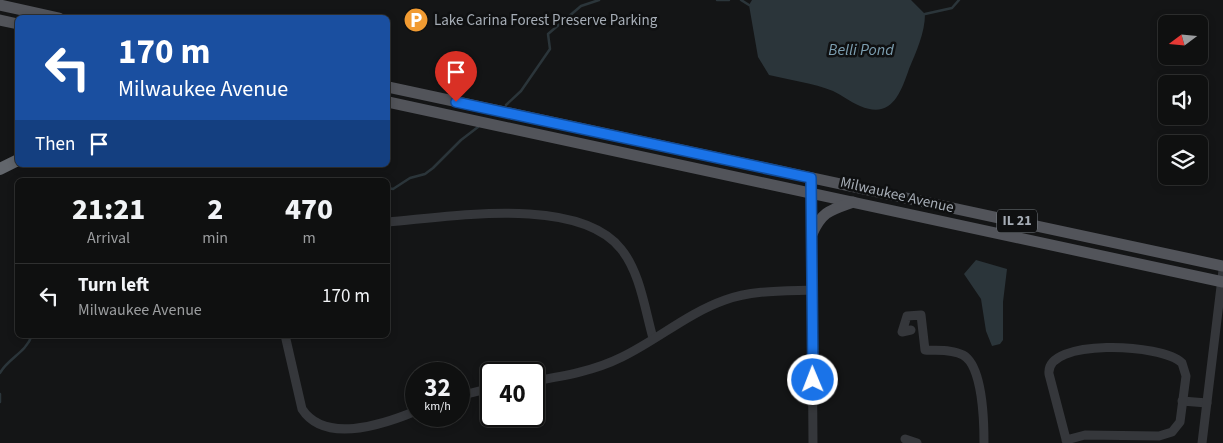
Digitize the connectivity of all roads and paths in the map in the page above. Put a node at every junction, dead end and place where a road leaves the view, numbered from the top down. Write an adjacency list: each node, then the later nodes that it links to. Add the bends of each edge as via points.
1 (0, 5): 2 (main road)
2 (45, 15)
3 (0, 20): 4 (main road)
4 (15, 23)
5 (390, 87): 9 (main road, Milwaukee Avenue / IL 21)
6 (390, 102): 10 (main road, Milwaukee Avenue / IL 21)
7 (15, 162): 8 (highway)
8 (0, 169)
9 (811, 178): 10 (street); 14 (main road, Milwaukee Avenue / IL 21)
10 (811, 192): 11 (main road, Milwaukee Avenue / IL 21); 13 (street)
11 (855, 201): 13 (main road, via 827,211); 15 (main road, Milwaukee Avenue / IL 21)
12 (390, 222): 19 (street, via 524,214 569,218 594,227 613,240 627,258 639,286)
13 (812, 234): 16 (street)
14 (1223, 266)
15 (1223, 278): 22 (street)
16 (812, 290): 19 (street, via 764,292 725,300); 26 (street)
17 (911, 330): 28 (street, via 902,332 907,316 921,315 925,350 952,352 971,363 983,407)
18 (287, 338): 23 (street, via 306,418 323,434 355,436)
19 (653, 338): 20 (street, via 606,365)
20 (545, 379)
21 (1182, 401): 22 (street); 25 (street, via 1180,422 1172,432 1159,436 1085,436); 25 (street, via 1185,369 1178,359 1169,354 1126,346 1062,354 1052,361 1048,374)
22 (1207, 403): 29 (street)
23 (405, 416)
24 (905, 439): 27 (street)
25 (1067, 441)
26 (813, 443)
27 (917, 443)
28 (984, 443)
29 (1202, 443)

